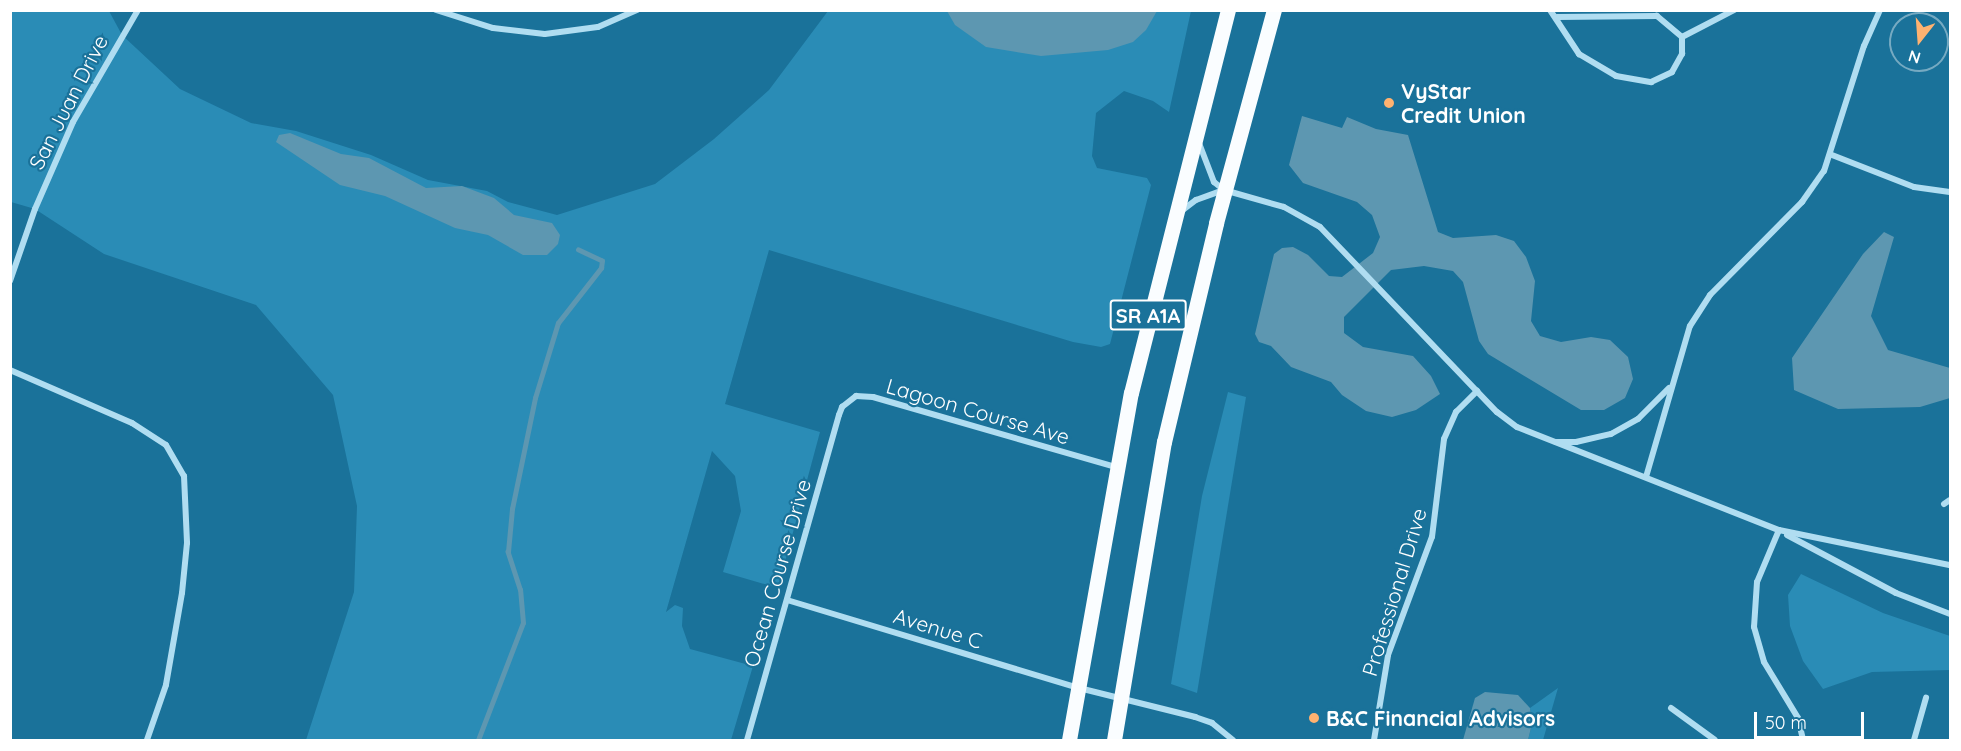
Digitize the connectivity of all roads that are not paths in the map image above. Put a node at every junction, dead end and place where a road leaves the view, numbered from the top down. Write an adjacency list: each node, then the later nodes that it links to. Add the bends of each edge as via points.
1 (138, 10): 16 (street, San Juan Drive, via 72,122)
2 (436, 10): 3 (street, via 493,28 545,34 598,27)
3 (637, 10)
4 (1228, 10): 11 (main road, SR A1A)
5 (1274, 10): 13 (main road, SR A1A)
6 (1550, 10): 9 (street)
7 (1734, 10): 10 (street)
8 (1880, 10): 12 (street, via 1864,46)
9 (1557, 17): 10 (street, via 1657,16); 10 (street, via 1579,54 1616,76 1639,82 1651,82 1672,72 1682,54)
10 (1682, 37)
11 (1195, 131): 13 (street, via 1209,173); 15 (main road, SR A1A)
12 (1832, 155): 14 (street, via 1914,187); 18 (street, via 1802,202 1701,307 1682,347)
13 (1224, 190): 15 (street, via 1196,200); 19 (street, via 1302,216 1355,260); 32 (main road, SR A1A, via 1164,442)
14 (1950, 192)
15 (1171, 223): 22 (main road, SR A1A)
16 (10, 281)
17 (10, 369): 34 (street, via 132,423 166,446 184,476 187,543 182,593 166,685)
18 (1671, 386): 21 (street, via 1638,418 1611,434 1576,442); 23 (street)
19 (1477, 391): 21 (street, via 1517,427); 39 (street, Professional Drive, via 1456,412 1444,439 1432,537 1388,655)
20 (839, 415): 22 (street, Lagoon Course Ave, via 842,407 856,396 873,397); 28 (street, Ocean Course Drive)
21 (1550, 442): 23 (street)
22 (1116, 467): 30 (main road, SR A1A)
23 (1646, 477): 26 (street)
24 (1950, 500): 25 (street)
25 (1944, 504)
26 (1779, 531): 27 (street); 29 (street, via 1896,593); 41 (street, via 1757,582 1754,627 1764,662 1798,718)
27 (1950, 565)
28 (787, 600): 30 (street, Avenue C); 35 (street, Ocean Course Drive)
29 (1950, 614)
30 (1079, 688): 32 (street); 36 (main road, SR A1A)
31 (1926, 698): 42 (street)
32 (1122, 699): 37 (main road, SR A1A); 38 (street, via 1212,723)
33 (1671, 708): 40 (street)
34 (147, 741)
35 (747, 741)
36 (1069, 741)
37 (1114, 741)
38 (1233, 741)
39 (1374, 741)
40 (1715, 741)
41 (1803, 741)
42 (1914, 741)

